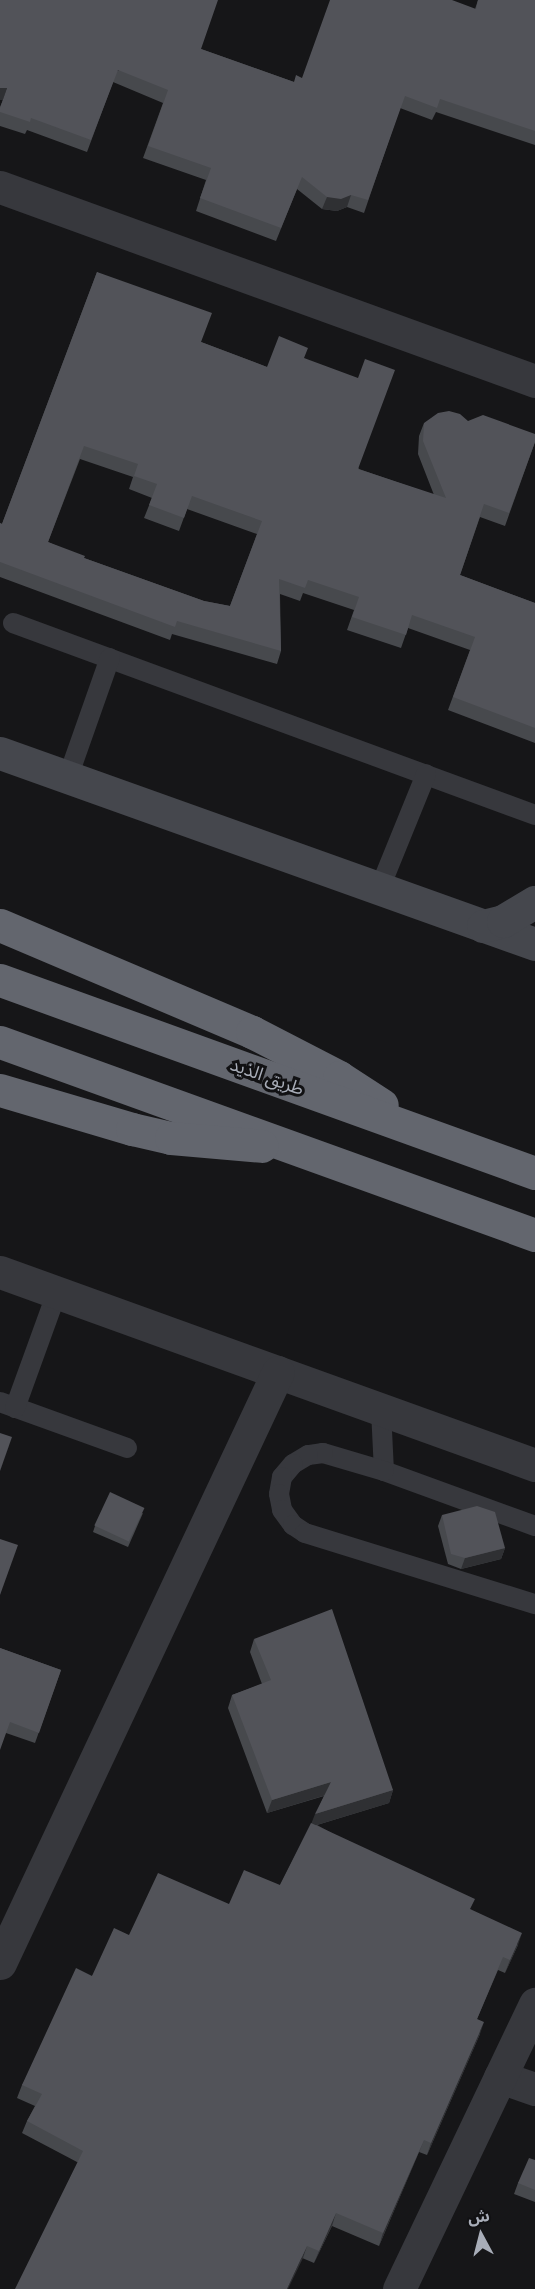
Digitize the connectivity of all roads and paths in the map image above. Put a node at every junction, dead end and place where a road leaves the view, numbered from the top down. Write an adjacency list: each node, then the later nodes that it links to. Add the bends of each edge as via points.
1 (0, 188): 2 (street)
2 (535, 381)
3 (13, 623): 4 (lane)
4 (110, 658): 6 (lane); 7 (lane)
5 (0, 753): 7 (street)
6 (426, 774): 8 (lane); 9 (lane)
7 (68, 777): 9 (street)
8 (535, 815)
9 (379, 890): 12 (street)
10 (535, 902): 12 (street, via 503,921)
11 (0, 925): 17 (highway, via 296,1053)
12 (483, 926): 13 (street)
13 (535, 944)
14 (0, 980): 17 (highway, طريق الذيد)
15 (0, 1042): 18 (highway)
16 (0, 1090): 18 (highway, via 171,1138 250,1147)
17 (420, 1132): 19 (highway, طريق الذيد)
18 (291, 1146): 20 (highway)
19 (535, 1173)
20 (535, 1235)
21 (0, 1272): 22 (street)
22 (57, 1292): 23 (street); 24 (lane)
23 (278, 1372): 25 (street); 31 (street)
24 (8, 1405): 26 (lane)
25 (381, 1410): 27 (street); 28 (lane)
26 (127, 1448)
27 (535, 1465)
28 (384, 1471): 29 (lane); 30 (lane, via 340,1456 308,1455 282,1477 282,1510 305,1533)
29 (535, 1526)
30 (535, 1604)
31 (12, 1906): 32 (street)
32 (0, 1963)
33 (535, 2004): 34 (street)
34 (500, 2077): 35 (street); 36 (street)
35 (535, 2090)
36 (399, 2289)

